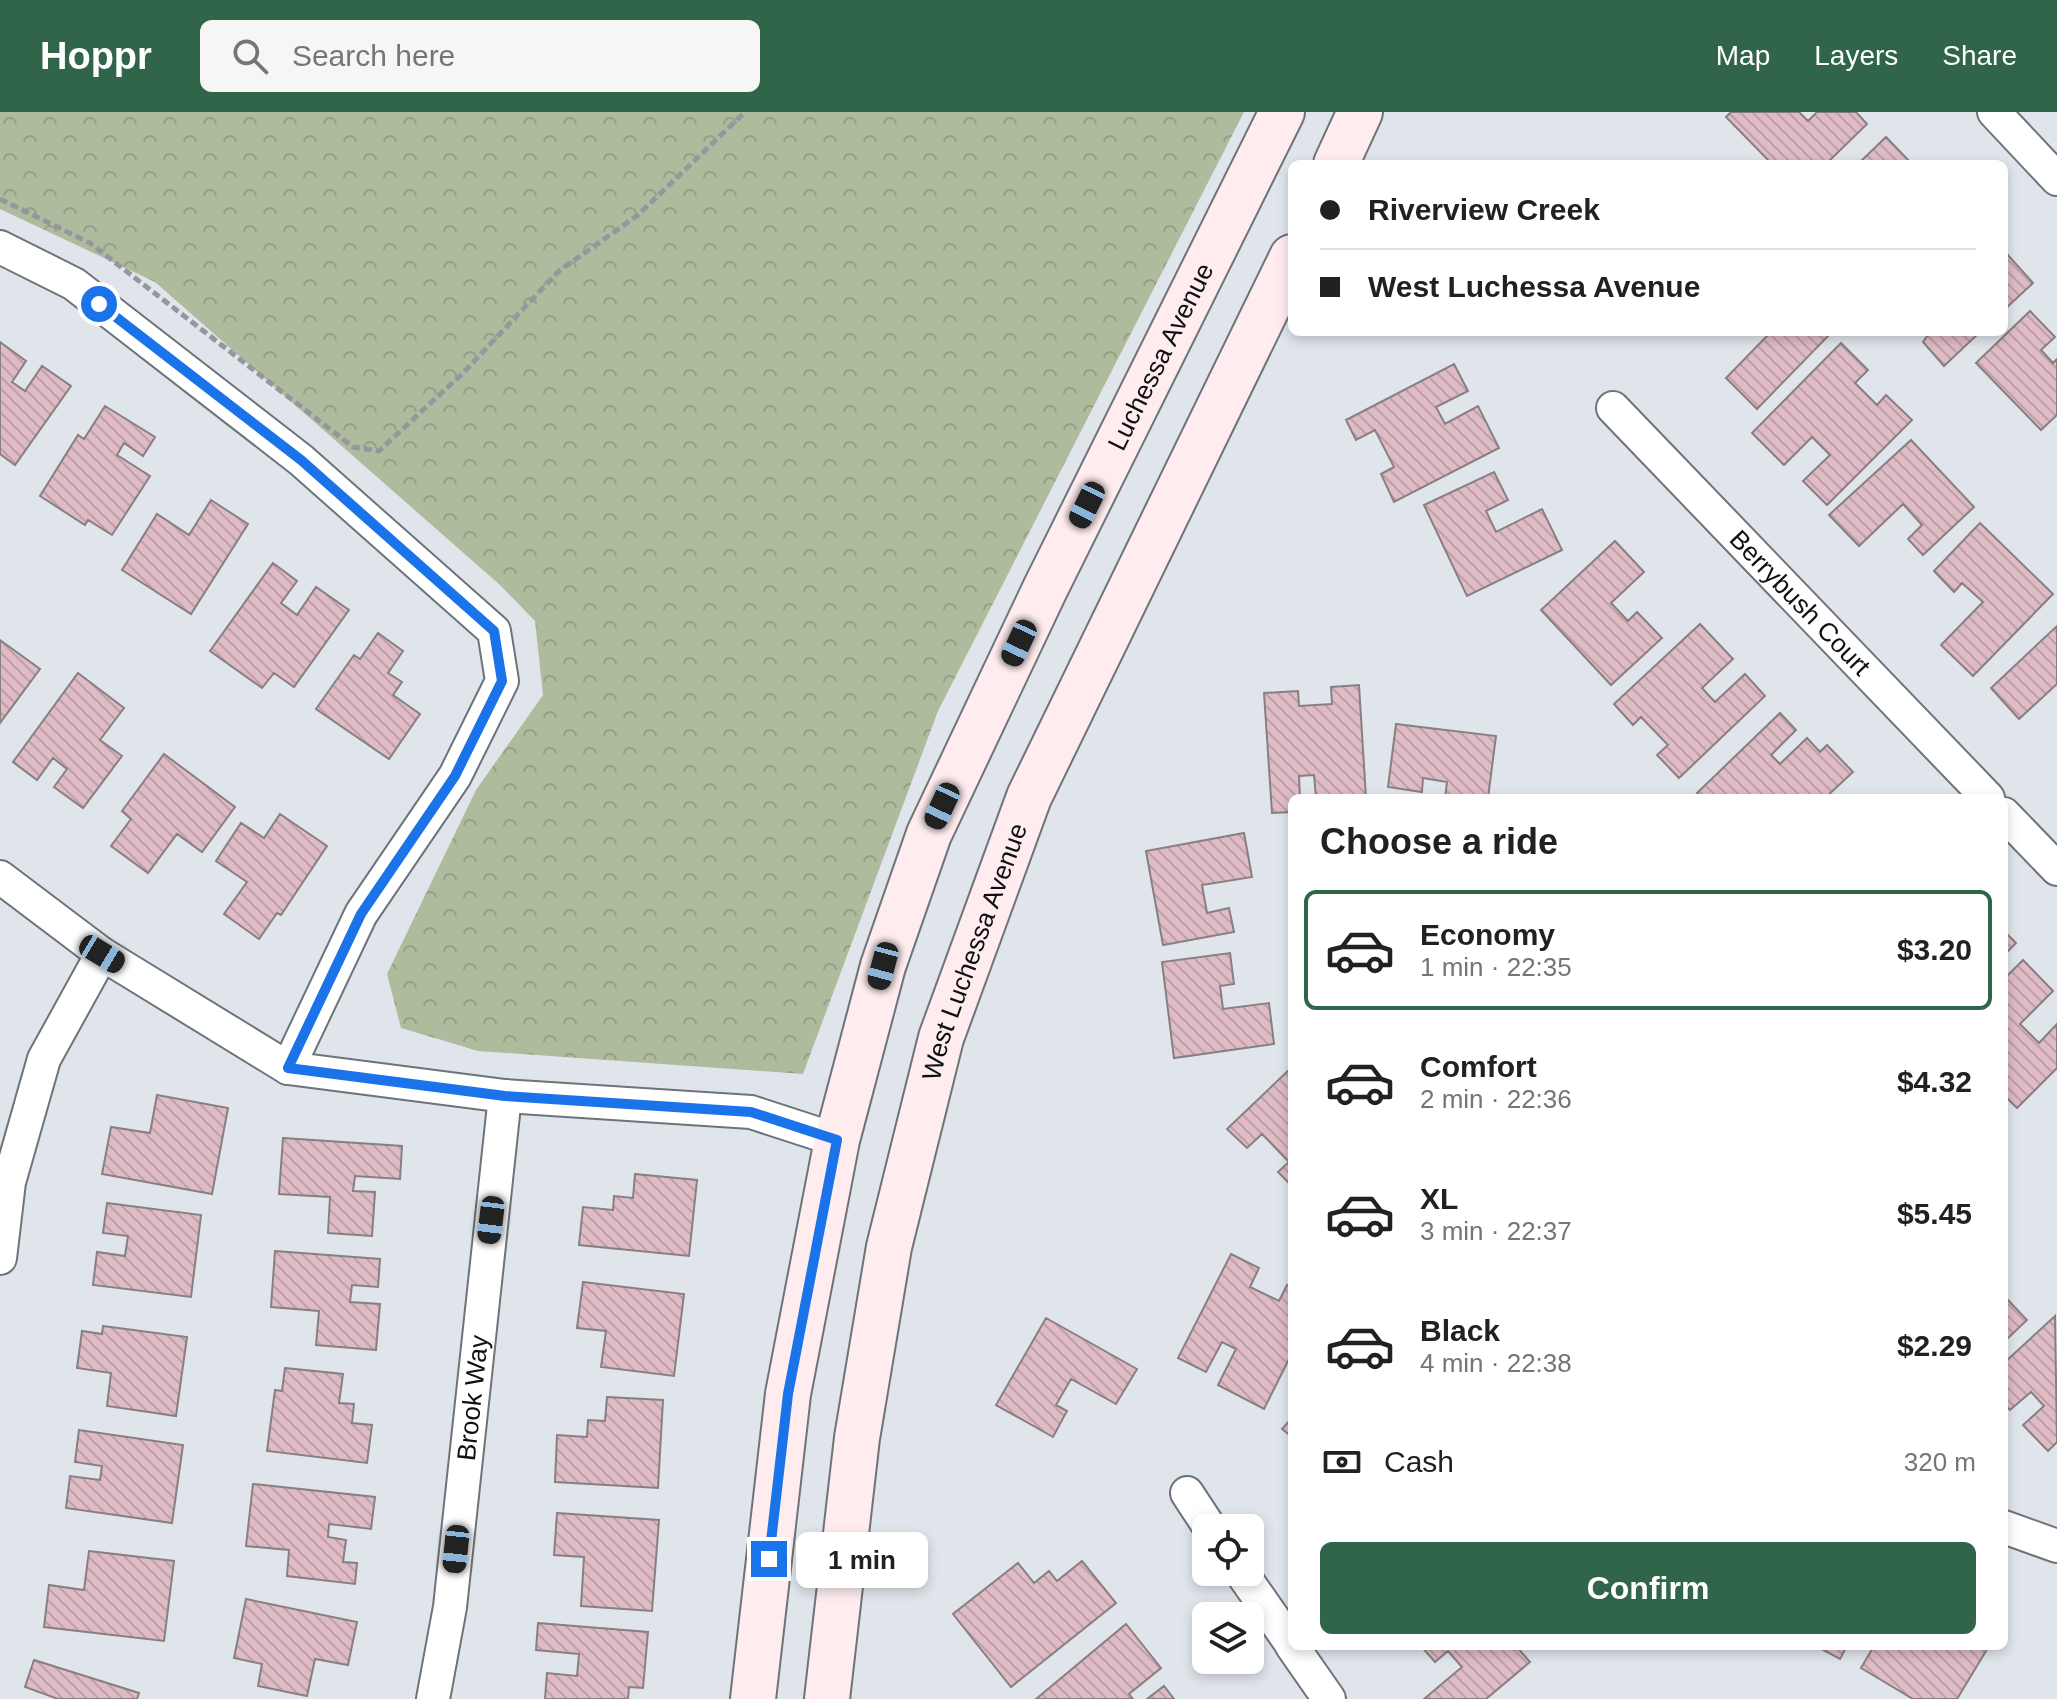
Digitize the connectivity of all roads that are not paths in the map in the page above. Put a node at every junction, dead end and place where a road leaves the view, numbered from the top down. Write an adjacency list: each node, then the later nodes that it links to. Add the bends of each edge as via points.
1 (1282, 112): 16 (street, Luchessa Avenue, via 929,834 883,966)
2 (1360, 112): 4 (street)
3 (1994, 112): 5 (street)
4 (1338, 160)
5 (2057, 179)
6 (0, 247): 14 (street, via 74,284 301,460 494,631 502,681 455,776 361,914)
7 (1288, 265): 27 (street, West Luchessa Avenue, via 1029,797 941,1038 889,1247 857,1438)
8 (1613, 408): 9 (street, Berrybush Court)
9 (1984, 794)
10 (2008, 818): 11 (street)
11 (2057, 869)
12 (0, 877): 13 (street)
13 (102, 954): 14 (street); 17 (street, via 44,1059 9,1182)
14 (288, 1068): 15 (street)
15 (505, 1096): 16 (street, via 751,1112); 25 (street, Brook Way, via 450,1607)
16 (837, 1140): 26 (street, via 788,1394)
17 (0, 1258)
18 (1187, 1493): 19 (street)
19 (1201, 1514)
20 (2008, 1528): 21 (street)
21 (2057, 1546)
22 (1251, 1586): 23 (street)
23 (1288, 1640)
24 (1295, 1650): 28 (street)
25 (433, 1699)
26 (753, 1699)
27 (827, 1699)
28 (1329, 1699)

